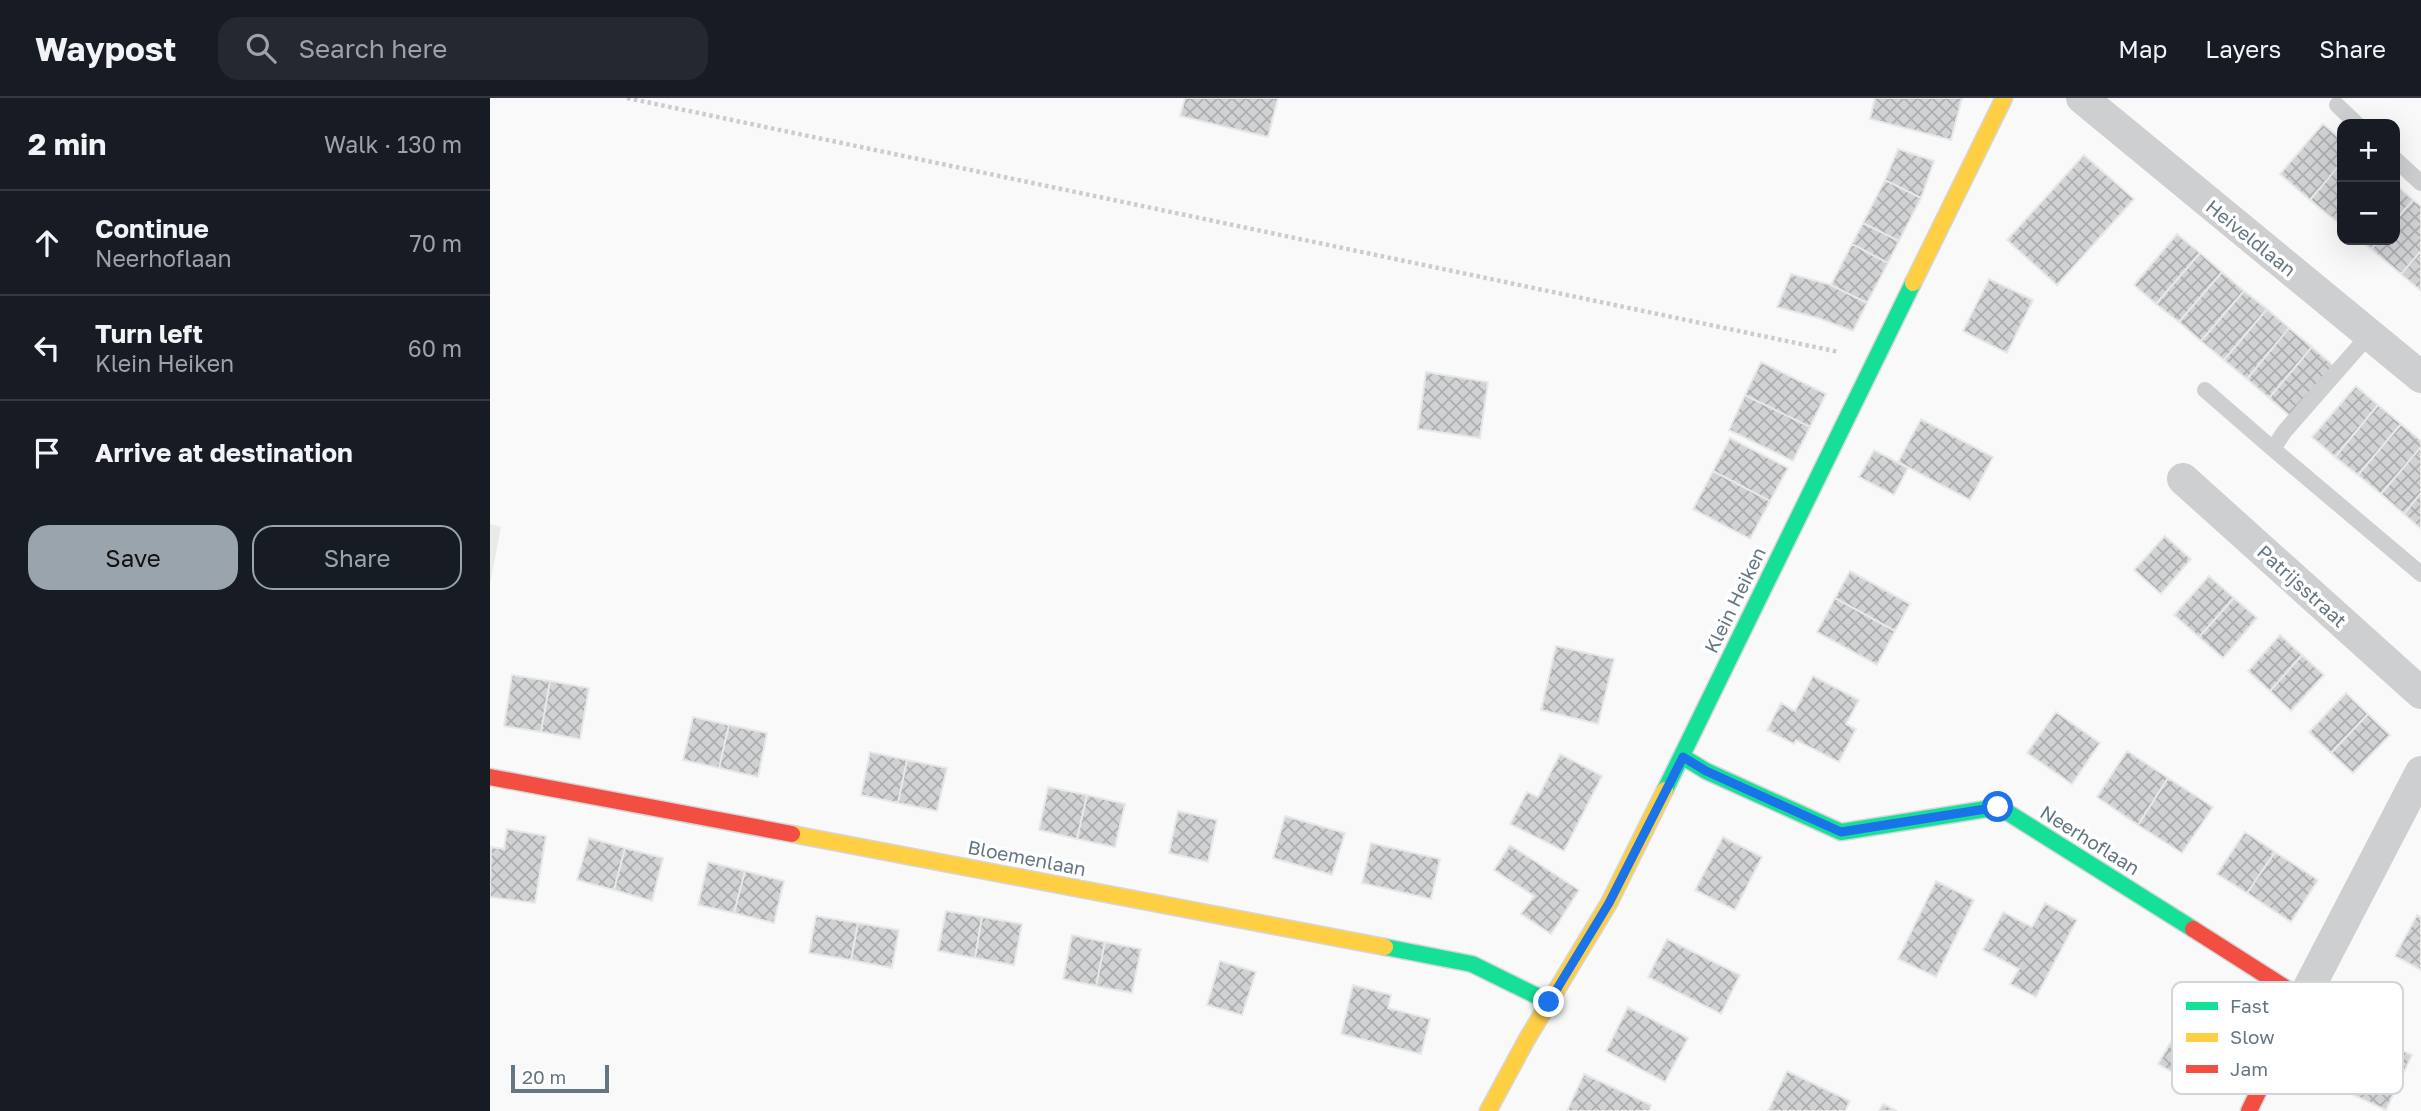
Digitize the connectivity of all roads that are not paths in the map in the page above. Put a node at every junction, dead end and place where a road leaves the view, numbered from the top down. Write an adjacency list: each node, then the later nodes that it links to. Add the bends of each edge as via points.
1 (2004, 98): 14 (street, Klein Heiken)
2 (2082, 98): 7 (street, Heiveldlaan)
3 (2337, 105): 4 (lane)
4 (2352, 119)
5 (2400, 164): 6 (lane)
6 (2421, 183)
7 (2370, 335): 8 (street, Heiveldlaan); 10 (lane)
8 (2421, 377)
9 (2205, 390): 10 (lane)
10 (2273, 449): 12 (lane)
11 (2183, 479): 13 (street, Patrijsstraat)
12 (2421, 574)
13 (2421, 693)
14 (1683, 757): 17 (street, Neerhoflaan, via 1841,832 1998,807); 19 (street, Klein Heiken, via 1609,903)
15 (2421, 772): 18 (street)
16 (490, 777): 19 (street, Bloemenlaan, via 1472,964)
17 (2276, 982)
18 (2312, 982)
19 (1549, 1002): 21 (street, Klein Heiken)
20 (2257, 1094): 22 (street)
21 (1488, 1111)
22 (2249, 1111)

